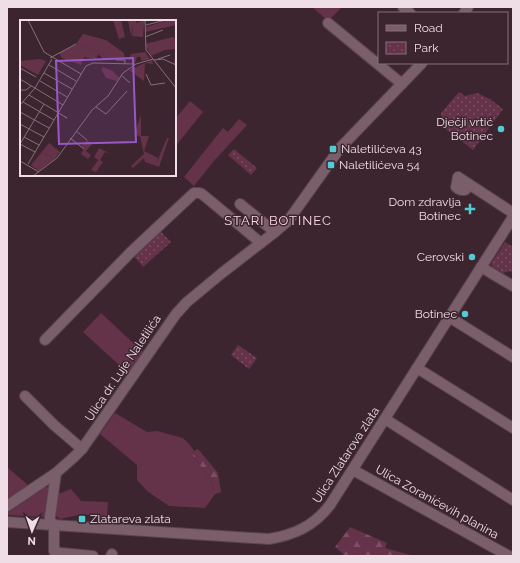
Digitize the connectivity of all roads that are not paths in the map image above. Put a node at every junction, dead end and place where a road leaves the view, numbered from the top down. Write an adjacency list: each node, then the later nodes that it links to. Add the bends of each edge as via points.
1 (328, 23): 3 (street)
2 (421, 64): 3 (street, Ulica dr. Luje Naletilića)
3 (402, 84): 8 (street, Ulica dr. Luje Naletilića, via 340,148 294,214)
4 (470, 185): 6 (street)
5 (240, 204): 8 (street)
6 (513, 213)
7 (513, 217): 10 (street, Ulica Zlatarova zlata)
8 (275, 232): 9 (street, Ulica dr. Luje Naletilića)
9 (261, 243): 13 (street, via 202,194 194,193 131,252); 19 (street, Ulica dr. Luje Naletilića, via 176,314)
10 (481, 267): 11 (street); 12 (street, Ulica Zlatarova zlata)
11 (513, 286)
12 (449, 317): 14 (street); 15 (street, Ulica Zlatarova zlata)
13 (45, 340)
14 (513, 357)
15 (417, 368): 17 (street, Ulica Zlatarova zlata); 18 (street)
16 (25, 396): 19 (street)
17 (385, 419): 20 (street, Ulica Zlatarova zlata); 22 (street)
18 (513, 428)
19 (82, 449): 21 (street, Ulica dr. Luje Naletilića)
20 (353, 470): 25 (street, Ulica Zlatarova zlata, via 330,505 315,522 300,531 279,537 259,538); 27 (street, Ulica Zoranićevih planina)
21 (56, 473): 23 (street, Ulica dr. Luje Naletilića); 25 (street)
22 (513, 500)
23 (7, 506)
24 (7, 522): 25 (street, Ulica Zlatarova zlata)
25 (52, 524): 26 (street, via 54,551)
26 (93, 556)
27 (509, 556)

